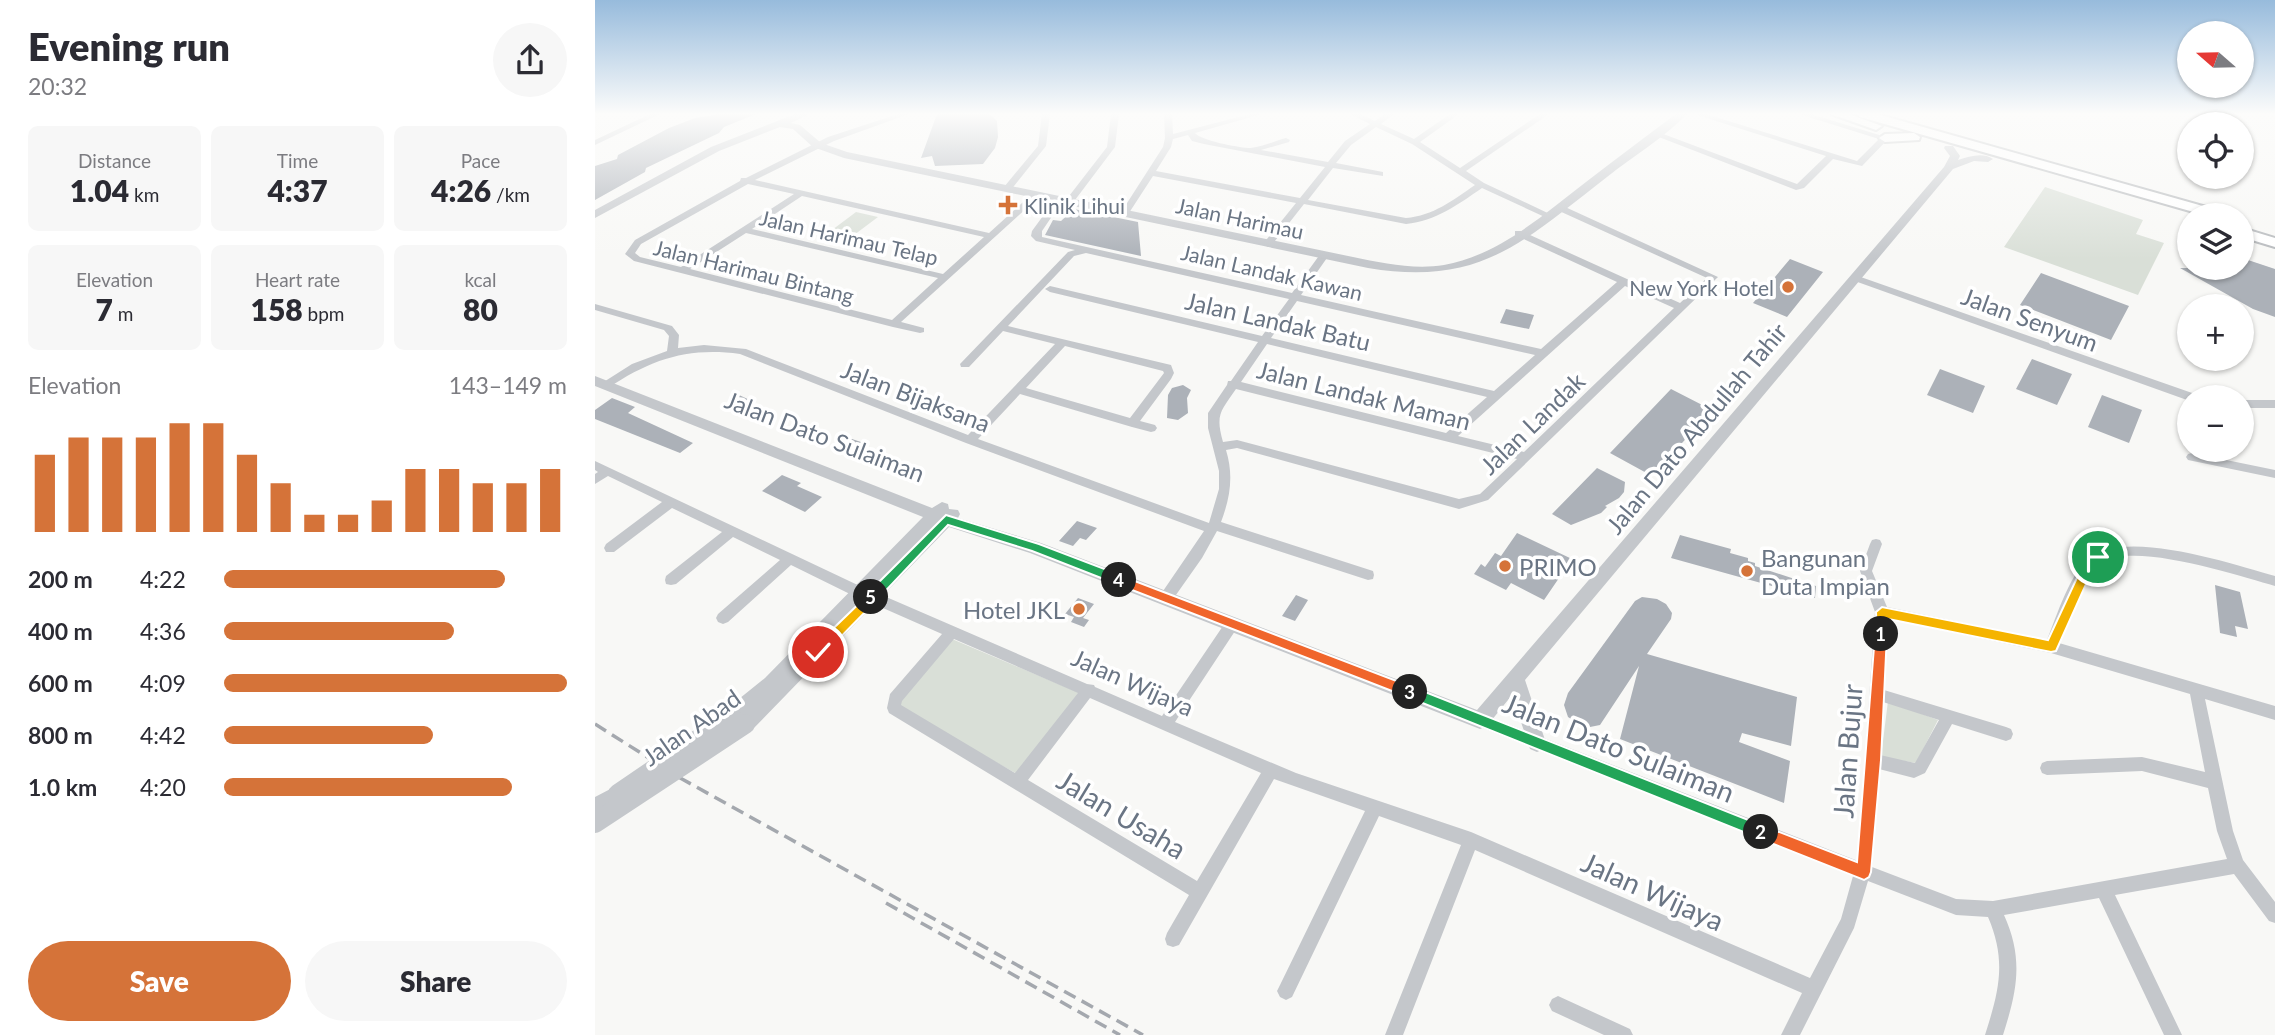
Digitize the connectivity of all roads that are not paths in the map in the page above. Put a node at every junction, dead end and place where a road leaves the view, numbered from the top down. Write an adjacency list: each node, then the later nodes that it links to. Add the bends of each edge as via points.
1 (685, 162): 33 (street)
2 (690, 162): 33 (street)
3 (781, 162): 25 (street, Jalan Harimau Bintang)
4 (879, 162): 27 (street, Jalan Harimau)
5 (1029, 162): 27 (street)
6 (1098, 162): 30 (street)
7 (1157, 162): 23 (street)
8 (1312, 162): 20 (street)
9 (1333, 162): 20 (street)
10 (1445, 162): 22 (street)
11 (1473, 162): 22 (street)
12 (1613, 162): 34 (street, Jalan Harimau)
13 (1618, 162): 34 (street, Jalan Harimau)
14 (1730, 162): 15 (street, via 1796,187)
15 (1825, 162)
16 (1952, 162): 21 (street)
17 (1962, 162): 21 (street)
18 (1998, 162): 36 (highway)
19 (2034, 162): 32 (highway)
20 (1330, 166): 24 (street); 31 (street)
21 (1950, 167): 49 (street, Jalan Dato Abdullah Tahir)
22 (1459, 172): 26 (street)
23 (1152, 173): 31 (street); 35 (street)
24 (1380, 174)
25 (744, 180): 28 (street); 47 (street, Jalan Harimau Bintang, via 632,248 630,254 637,259)
26 (1481, 185): 31 (street, via 1435,215 1414,222); 34 (street)
27 (1007, 189): 29 (street, Jalan Harimau)
28 (801, 193): 38 (street); 40 (street)
29 (1036, 195): 30 (street, Jalan Harimau); 40 (street)
30 (1064, 201): 35 (street, Jalan Harimau); 45 (street, via 1036,236)
31 (1301, 202): 44 (street)
32 (2177, 203)
33 (595, 213)
34 (1551, 213): 41 (street, Jalan Harimau); 54 (street, Jalan Landak, via 1713,277)
35 (1124, 214): 44 (street, Jalan Harimau)
36 (2177, 214)
37 (2254, 225): 39 (highway)
38 (744, 230): 47 (street); 48 (street, Jalan Harimau Telap)
39 (2275, 231)
40 (991, 236): 48 (street)
41 (1519, 236): 46 (street, Jalan Harimau, via 1478,260 1441,269 1388,268); 50 (street)
42 (2254, 236): 43 (highway)
43 (2275, 243)
44 (1268, 244): 46 (street, Jalan Harimau)
45 (1071, 251): 52 (street, Jalan Landak Kawan, via 1085,250); 56 (street)
46 (1324, 255): 52 (street)
47 (683, 270): 55 (street, Jalan Harimau Bintang)
48 (945, 278): 55 (street)
49 (1855, 278): 66 (street, Jalan Senyum); 97 (street, Jalan Dato Abdullah Tahir)
50 (1623, 282): 54 (street); 61 (street)
51 (1050, 289): 58 (street, Jalan Landak Batu)
52 (1295, 297): 58 (street); 61 (street, Jalan Landak Kawan)
53 (595, 307): 60 (street, via 668,328 674,335)
54 (1682, 308): 75 (street, Jalan Landak)
55 (893, 324): 57 (street, Jalan Harimau Bintang)
56 (1000, 327): 59 (street); 62 (street)
57 (920, 330)
58 (1264, 340): 64 (street); 67 (street, Jalan Landak Batu)
59 (1062, 342): 65 (street); 70 (street, via 1167,368 1167,379)
60 (672, 351): 63 (street, Jalan Bijaksana); 73 (street, Jalan Bijaksana, via 741,351)
61 (1543, 353): 67 (street)
62 (965, 364)
63 (601, 380): 81 (street, Jalan Dato Sulaiman)
64 (1232, 384): 72 (street, Jalan Landak Maman); 74 (street, via 1214,413 1213,431)
65 (1019, 390): 70 (street); 73 (street)
66 (2177, 392)
67 (1496, 395): 72 (street)
68 (2254, 404): 69 (street)
69 (2275, 404)
70 (1132, 423): 71 (street)
71 (1151, 428)
72 (1448, 438): 75 (street, Jalan Landak Maman)
73 (970, 440): 82 (street, Jalan Bijaksana)
74 (1220, 447): 75 (street, Jalan Landak, via 1237,444 1459,504 1484,497); 82 (street, via 1224,486)
75 (1527, 457)
76 (2216, 462): 78 (street)
77 (601, 468): 79 (street, Jalan Wijaya); 80 (street, Jalan Wijaya)
78 (2275, 474)
79 (595, 480)
80 (671, 502): 83 (street, Jalan Wijaya); 85 (street)
81 (945, 513): 90 (street, Jalan Abad); 91 (street, Jalan Dato Sulaiman)
82 (1214, 527): 87 (street, Jalan Bijaksana); 91 (street)
83 (731, 531): 86 (street, Jalan Wijaya); 88 (street)
84 (1876, 544): 92 (street, Jalan Bujur, via 1865,571)
85 (610, 548)
86 (790, 559): 90 (street, Jalan Wijaya); 93 (street)
87 (1368, 575)
88 (671, 580)
89 (2275, 582): 96 (street, via 2152,552 2113,552 2098,557 2086,570)
90 (866, 594): 95 (street, Jalan Wijaya); 104 (street, Jalan Abad)
91 (1166, 598): 94 (street, Jalan Dato Sulaiman)
92 (1882, 612): 96 (street); 100 (street, Jalan Bujur)
93 (723, 618)
94 (1232, 624): 103 (street, Jalan Dato Sulaiman); 105 (street)
95 (953, 631): 98 (street, Jalan Wijaya); 111 (street, Jalan Usaha, via 895,699 894,708)
96 (2051, 647): 99 (street)
97 (1516, 678): 103 (street, Jalan Dato Abdullah Tahir); 107 (street)
98 (1089, 689): 105 (street, Jalan Wijaya); 111 (street, Jalan Usaha)
99 (2196, 690): 101 (street); 112 (street)
100 (1877, 694): 102 (street); 108 (street, Jalan Bujur)
101 (2275, 713)
102 (1948, 717): 106 (street); 108 (street, via 1920,768 1914,771)
103 (1480, 720): 107 (street, Jalan Dato Sulaiman)
104 (738, 721): 114 (street, bridge); 115 (street, Jalan Abad, bridge)
105 (1166, 723): 110 (street, Jalan Wijaya)
106 (2006, 734)
107 (1537, 743): 118 (street, Jalan Dato Sulaiman)
108 (1874, 760): 118 (street, Jalan Bujur)
109 (2047, 768): 112 (street, via 2141,764)
110 (1271, 770): 113 (street, Jalan Wijaya); 120 (street, Jalan Usaha)
111 (1017, 782): 120 (street, Jalan Usaha)
112 (2215, 782): 117 (street)
113 (1376, 806): 116 (street, Jalan Wijaya); 125 (street)
114 (595, 808)
115 (595, 823)
116 (1471, 840): 124 (street, Jalan Wijaya); 127 (street)
117 (2237, 865): 119 (street, Jalan Dato Sulaiman); 122 (street)
118 (1864, 872): 121 (street, Jalan Dato Sulaiman, via 1956,907); 124 (street, Jalan Bujur, via 1848,922)
119 (2104, 890): 121 (street, Jalan Dato Sulaiman); 131 (street)
120 (1201, 892): 123 (street, Jalan Usaha)
121 (1993, 909): 130 (street, via 2006,935 2010,959 2007,995)
122 (2275, 915)
123 (1173, 939)
124 (1814, 989): 129 (street, Jalan Bujur)
125 (1286, 991)
126 (1558, 1005): 128 (street)
127 (1394, 1035)
128 (1624, 1035)
129 (1790, 1035)
130 (1994, 1035)
131 (2173, 1035)

